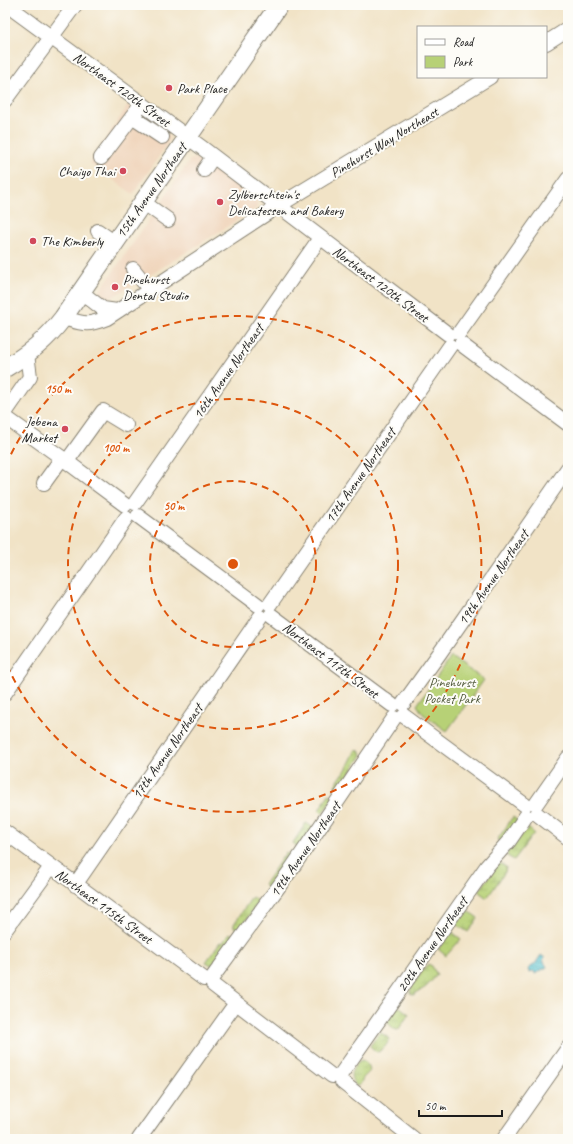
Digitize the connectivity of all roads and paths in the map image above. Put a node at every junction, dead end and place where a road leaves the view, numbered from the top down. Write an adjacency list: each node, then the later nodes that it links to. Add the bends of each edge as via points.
1 (7, 5): 5 (street, Northeast 120th Street)
2 (74, 5): 5 (street)
3 (279, 5): 12 (main road, 15th Avenue Northeast)
4 (568, 29): 6 (street)
5 (51, 37): 8 (street); 9 (street, Northeast 120th Street)
6 (547, 42)
7 (488, 78): 18 (street, Pinehurst Way Northeast)
8 (5, 100)
9 (142, 104): 10 (street); 12 (street, Northeast 120th Street)
10 (132, 117): 11 (street); 14 (street)
11 (162, 137)
12 (188, 138): 13 (street, Northeast 120th Street); 17 (main road, 15th Avenue Northeast)
13 (214, 157): 15 (street); 18 (street, Northeast 120th Street)
14 (101, 158)
15 (204, 170)
16 (568, 179): 28 (street, 17th Avenue Northeast)
17 (143, 202): 19 (street); 22 (main road, 15th Avenue Northeast)
18 (278, 206): 21 (street, Northeast 120th Street); 24 (street, Pinehurst Way Northeast)
19 (168, 220)
20 (98, 231): 22 (street)
21 (320, 238): 28 (street, Northeast 120th Street); 38 (street, 16th Avenue Northeast)
22 (115, 243): 25 (main road, 15th Avenue Northeast)
23 (133, 269): 24 (street)
24 (150, 290): 26 (street, Pinehurst Way Northeast)
25 (81, 292): 26 (street, via 103,309); 27 (main road, 15th Avenue Northeast)
26 (117, 311): 27 (street, Pinehurst Way Northeast, via 107,318 84,324)
27 (63, 318): 29 (main road, 15th Avenue Northeast, via 42,342)
28 (454, 339): 33 (street, Northeast 120th Street); 39 (street, 17th Avenue Northeast)
29 (27, 354): 30 (main road); 31 (street, via 30,377)
30 (5, 368)
31 (5, 412)
32 (5, 417): 35 (street, Northeast 117th Street)
33 (568, 424)
34 (126, 425): 35 (street, via 103,412)
35 (65, 459): 37 (street); 38 (street, Northeast 117th Street)
36 (568, 468): 41 (street, 19th Avenue Northeast)
37 (44, 483)
38 (131, 510): 39 (street, Northeast 117th Street); 40 (street, 16th Avenue Northeast)
39 (265, 610): 41 (street, Northeast 117th Street); 47 (street, 17th Avenue Northeast)
40 (5, 693)
41 (398, 710): 43 (street, Northeast 117th Street); 49 (street, 19th Avenue Northeast, via 290,871)
42 (568, 758): 43 (street, 20th Avenue Northeast)
43 (531, 810): 45 (street, Northeast 117th Street); 52 (street, 20th Avenue Northeast, via 487,866)
44 (5, 832): 46 (street, Northeast 115th Street)
45 (568, 838)
46 (51, 867): 47 (street, Northeast 115th Street); 48 (street)
47 (75, 885): 49 (street, Northeast 115th Street)
48 (5, 930)
49 (210, 981): 50 (street, Northeast 115th Street)
50 (236, 1003): 52 (street, Northeast 115th Street); 53 (street)
51 (568, 1048): 55 (street)
52 (338, 1077): 54 (street, Northeast 115th Street)
53 (139, 1139)
54 (414, 1139)
55 (504, 1139)

